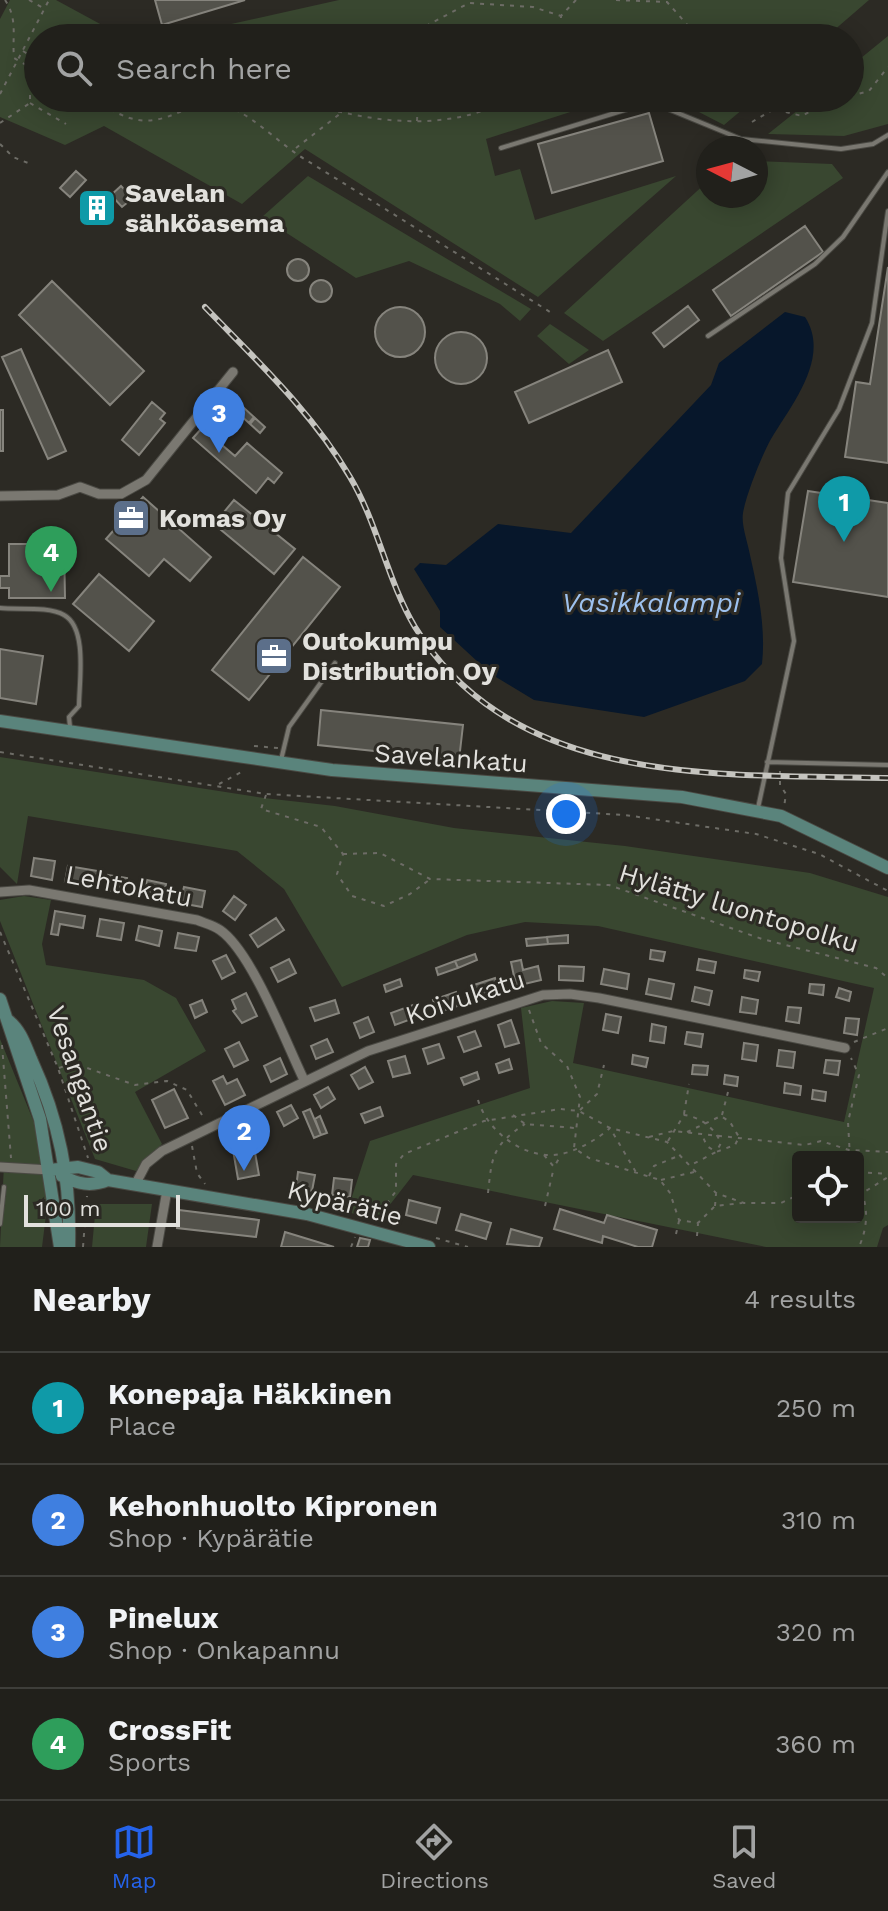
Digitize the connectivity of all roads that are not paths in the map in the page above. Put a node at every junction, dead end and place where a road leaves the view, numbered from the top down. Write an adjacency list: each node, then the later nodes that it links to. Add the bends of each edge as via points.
1 (618, 112): 4 (lane)
2 (672, 112): 3 (lane, via 755,141 841,149 873,144)
3 (888, 135)
4 (501, 148)
5 (888, 172): 7 (lane, via 843,237 815,264)
6 (888, 211): 14 (lane, via 868,335 839,409 788,493 781,558 794,641)
7 (708, 336)
8 (233, 372): 9 (street, via 146,480 121,494 80,487 58,495)
9 (0, 496)
10 (0, 608): 13 (lane, via 62,613 71,621 78,636 79,706 69,717)
11 (335, 663): 15 (lane, via 289,727)
12 (0, 721): 13 (main road, Savelankatu)
13 (70, 730): 15 (main road, Savelankatu)
14 (767, 762): 16 (lane); 17 (lane)
15 (280, 763): 17 (main road, Savelankatu, via 682,797)
16 (888, 765)
17 (758, 811): 18 (main road, Savelankatu, via 781,816)
18 (888, 868)
19 (0, 892): 23 (street, Lehtokatu, via 29,890 197,920 219,929 250,970)
20 (0, 999): 21 (main road, Vesangantie)
21 (5, 1022): 25 (main road, Vesangantie, via 40,1119); 26 (main road, Vesangantie, via 17,1028 39,1076)
22 (845, 1048): 23 (street, Koivukatu, via 570,994 526,1001 368,1051)
23 (304, 1080): 28 (street, Koivukatu, via 162,1151 146,1164)
24 (4, 1167): 25 (street, Kypärätie)
25 (50, 1170): 26 (main road, Kypärätie); 32 (main road, Vesangantie)
26 (67, 1173): 27 (main road, Kypärätie, via 88,1184); 27 (main road, Kypärätie, via 89,1169); 33 (main road, Vesangantie)
27 (108, 1180): 28 (main road, Kypärätie)
28 (135, 1185): 30 (main road, Kypärätie)
29 (4, 1187): 31 (lane)
30 (167, 1190): 34 (street); 35 (main road, Kypärätie, via 307,1214)
31 (0, 1224)
32 (60, 1247)
33 (69, 1247)
34 (157, 1247)
35 (429, 1247)

